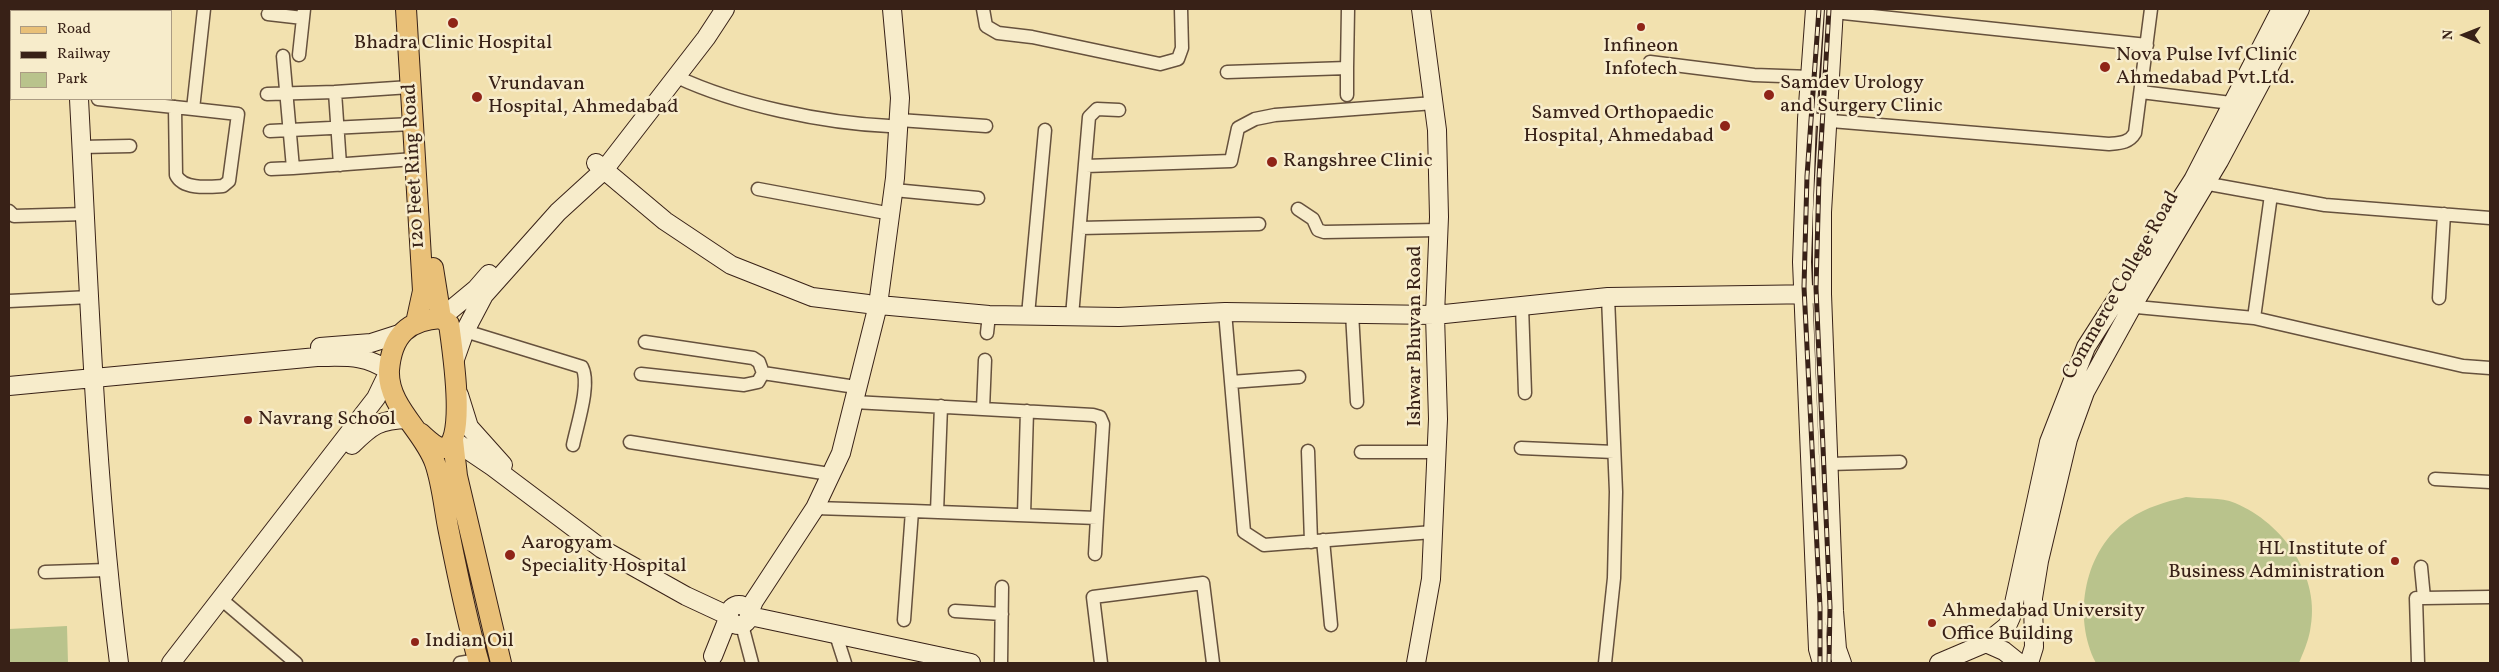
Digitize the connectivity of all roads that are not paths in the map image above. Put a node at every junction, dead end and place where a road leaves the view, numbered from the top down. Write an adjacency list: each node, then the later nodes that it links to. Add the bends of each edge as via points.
1 (204, 9): 38 (street)
2 (406, 9): 27 (main road, 120 Feet Ring Road)
3 (418, 9): 87 (main road, 120 Feet Ring Road, via 434,285)
4 (712, 9): 54 (street)
5 (725, 9): 25 (street)
6 (883, 9): 42 (street)
7 (892, 9): 42 (street, via 900,98)
8 (983, 9): 9 (street, via 986,26 998,33 1160,64 1178,59 1182,48)
9 (1181, 9)
10 (1348, 9): 23 (street)
11 (1421, 9): 35 (street, Ishwar Bhuvan Road)
12 (1815, 9): 26 (street)
13 (2151, 9): 19 (street)
14 (2281, 9): 36 (street, Commerce College Road)
15 (2300, 9): 57 (street, Commerce College Road)
16 (1834, 10): 19 (street); 41 (street)
17 (268, 14): 18 (street)
18 (304, 14): 20 (street)
19 (2146, 45): 30 (street)
20 (299, 55)
21 (283, 56): 28 (street)
22 (1650, 62): 26 (street, via 1754,75)
23 (1347, 68): 24 (street); 32 (street)
24 (1227, 72)
25 (677, 77): 42 (street, via 706,90 759,104 864,125); 54 (street)
26 (1810, 77): 40 (street)
27 (410, 87): 29 (street); 43 (main road, 120 Feet Ring Road)
28 (286, 92): 29 (street); 31 (street); 46 (street)
29 (335, 92): 45 (street)
30 (2141, 92): 36 (street); 41 (street, via 2135,133 2131,140 2118,143)
31 (267, 94)
32 (1347, 95)
33 (79, 100): 50 (street)
34 (108, 100): 37 (street)
35 (1434, 103): 53 (street, via 1255,119 1238,128 1231,161); 70 (street, Ishwar Bhuvan Road, via 1438,130)
36 (2231, 103): 57 (street, Commerce College Road)
37 (176, 107): 38 (street); 38 (street, via 176,174 179,180 187,185 223,186 229,181 238,114)
38 (193, 109)
39 (1119, 110): 53 (street, via 1097,109 1089,117)
40 (1807, 119): 41 (street); 72 (street)
41 (1827, 121): 71 (street)
42 (894, 123): 44 (street); 59 (street); 64 (street)
43 (412, 124): 45 (street); 51 (main road, 120 Feet Ring Road)
44 (986, 126)
45 (338, 128): 46 (street); 52 (street)
46 (289, 130): 48 (street); 55 (street)
47 (1045, 130): 85 (street)
48 (270, 131)
49 (130, 146): 50 (street)
50 (81, 147): 65 (street)
51 (414, 159): 52 (street); 89 (main road, 120 Feet Ring Road, via 423,291)
52 (340, 164): 55 (street)
53 (1086, 166): 69 (street)
54 (600, 167): 77 (street, via 665,221 731,266 812,297); 87 (street, via 550,205 476,289); 90 (street, via 484,295)
55 (293, 168): 56 (street)
56 (270, 169)
57 (2199, 182): 60 (street); 78 (street, Commerce College Road); 80 (street, Commerce College Road)
58 (758, 189): 64 (street)
59 (894, 190): 61 (street); 77 (street)
60 (2271, 195): 66 (street, via 2325,204); 88 (street)
61 (978, 198)
62 (1298, 209): 70 (street, via 1324,232)
63 (9, 210): 65 (street, via 14,216 28,217)
64 (881, 212): 77 (street)
65 (85, 214): 73 (street)
66 (2444, 214): 67 (street); 75 (street)
67 (2490, 218)
68 (1259, 224): 69 (street)
69 (1080, 228): 86 (street)
70 (1438, 230): 83 (street, Ishwar Bhuvan Road)
71 (1822, 294): 72 (street); 122 (street)
72 (1802, 295): 74 (street); 166 (street, via 1816,626)
73 (90, 297): 76 (street); 98 (street)
74 (1608, 297): 79 (street); 120 (street)
75 (2438, 298)
76 (9, 301)
77 (873, 305): 84 (street); 107 (street)
78 (2133, 305): 80 (street); 88 (street); 170 (street, Commerce College Road, via 2085,392 2068,439 2033,598 2034,647)
79 (1522, 306): 83 (street); 106 (street)
80 (2109, 308): 149 (street, Commerce College Road, via 2086,348 2049,442 2011,617 2007,626)
81 (1225, 312): 82 (street); 86 (street); 103 (street)
82 (1352, 313): 83 (street); 108 (street)
83 (1435, 314): 119 (street, Ishwar Bhuvan Road)
84 (988, 315): 85 (street); 91 (street)
85 (1028, 315): 86 (street)
86 (1072, 316)
87 (441, 318): 89 (main road, via 427,318); 95 (main road, 120 Feet Ring Road, via 448,324)
88 (2254, 318): 96 (street, via 2463,366)
89 (408, 329): 94 (street, via 371,343); 97 (main road, 120 Feet Ring Road)
90 (465, 331): 95 (street); 115 (street, via 582,367 586,374 585,385)
91 (986, 333)
92 (644, 342): 99 (street, via 753,358 760,362)
93 (985, 360): 110 (street)
94 (225, 361): 97 (street, via 363,357); 98 (street)
95 (454, 362): 104 (main road, 120 Feet Ring Road)
96 (2490, 368)
97 (389, 371): 112 (main road, via 395,397); 154 (street, via 376,398)
98 (94, 373): 101 (street); 105 (street); 137 (street)
99 (763, 373): 100 (street, via 758,382 744,386); 107 (street)
100 (641, 374)
101 (9, 375)
102 (1299, 376): 103 (street)
103 (1231, 382): 134 (street, via 1244,532 1264,545)
104 (455, 383): 113 (main road, 120 Feet Ring Road, via 457,410); 144 (street, via 469,427 497,460 606,543)
105 (9, 386)
106 (1525, 393)
107 (852, 394): 109 (street); 124 (street); 128 (street, via 841,453)
108 (1357, 402)
109 (942, 406): 110 (street); 130 (street)
110 (983, 409): 111 (street)
111 (1027, 412): 131 (street); 132 (street, via 1100,417 1103,424)
112 (414, 426): 113 (main road, via 442,448); 142 (street, via 388,420 371,426 350,446); 152 (main road, via 435,463 467,619)
113 (453, 440): 123 (street); 125 (main road)
114 (630, 442): 124 (street)
115 (573, 445)
116 (1521, 448): 120 (street)
117 (1308, 451): 134 (street)
118 (1360, 452): 119 (street)
119 (1437, 452): 133 (street, Ishwar Bhuvan Road)
120 (1614, 452): 165 (street, via 1614,578)
121 (1900, 462): 122 (street)
122 (1829, 464): 167 (street, via 1834,611 1837,648)
123 (493, 467): 125 (street, via 469,463); 144 (street, via 602,549 686,596)
124 (823, 473): 144 (street, via 810,502)
125 (457, 476): 157 (main road)
126 (2435, 479): 127 (street)
127 (2490, 482)
128 (815, 508): 129 (street); 144 (street, via 754,601)
129 (912, 511): 130 (street); 146 (street)
130 (937, 512): 131 (street)
131 (1024, 515): 132 (street)
132 (1097, 518): 135 (street)
133 (1434, 532): 134 (street); 164 (street, Ishwar Bhuvan Road, via 1431,579)
134 (1317, 541): 147 (street)
135 (1095, 554)
136 (2421, 567): 140 (street, via 2424,598)
137 (107, 570): 138 (street); 153 (street)
138 (45, 572)
139 (1002, 588): 145 (street)
140 (2490, 597)
141 (2416, 598): 171 (street)
142 (228, 605): 155 (street); 156 (street)
143 (955, 611): 145 (street)
144 (740, 614): 148 (street); 151 (street); 158 (street)
145 (1002, 614): 161 (street)
146 (904, 620)
147 (1331, 625)
148 (836, 634): 150 (street); 159 (street)
149 (1986, 643): 168 (street, Commerce College Road); 169 (street)
150 (925, 658): 160 (street)
151 (710, 660)
152 (472, 662)
153 (119, 663)
154 (171, 663)
155 (183, 663)
156 (296, 663)
157 (501, 663)
158 (752, 663)
159 (845, 663)
160 (971, 663)
161 (1001, 663)
162 (1102, 663): 163 (street, via 1094,597 1203,583)
163 (1213, 663)
164 (1416, 663)
165 (1605, 663)
166 (1822, 663)
167 (1842, 663)
168 (1939, 663)
169 (2019, 663)
170 (2029, 663)
171 (2418, 663)

